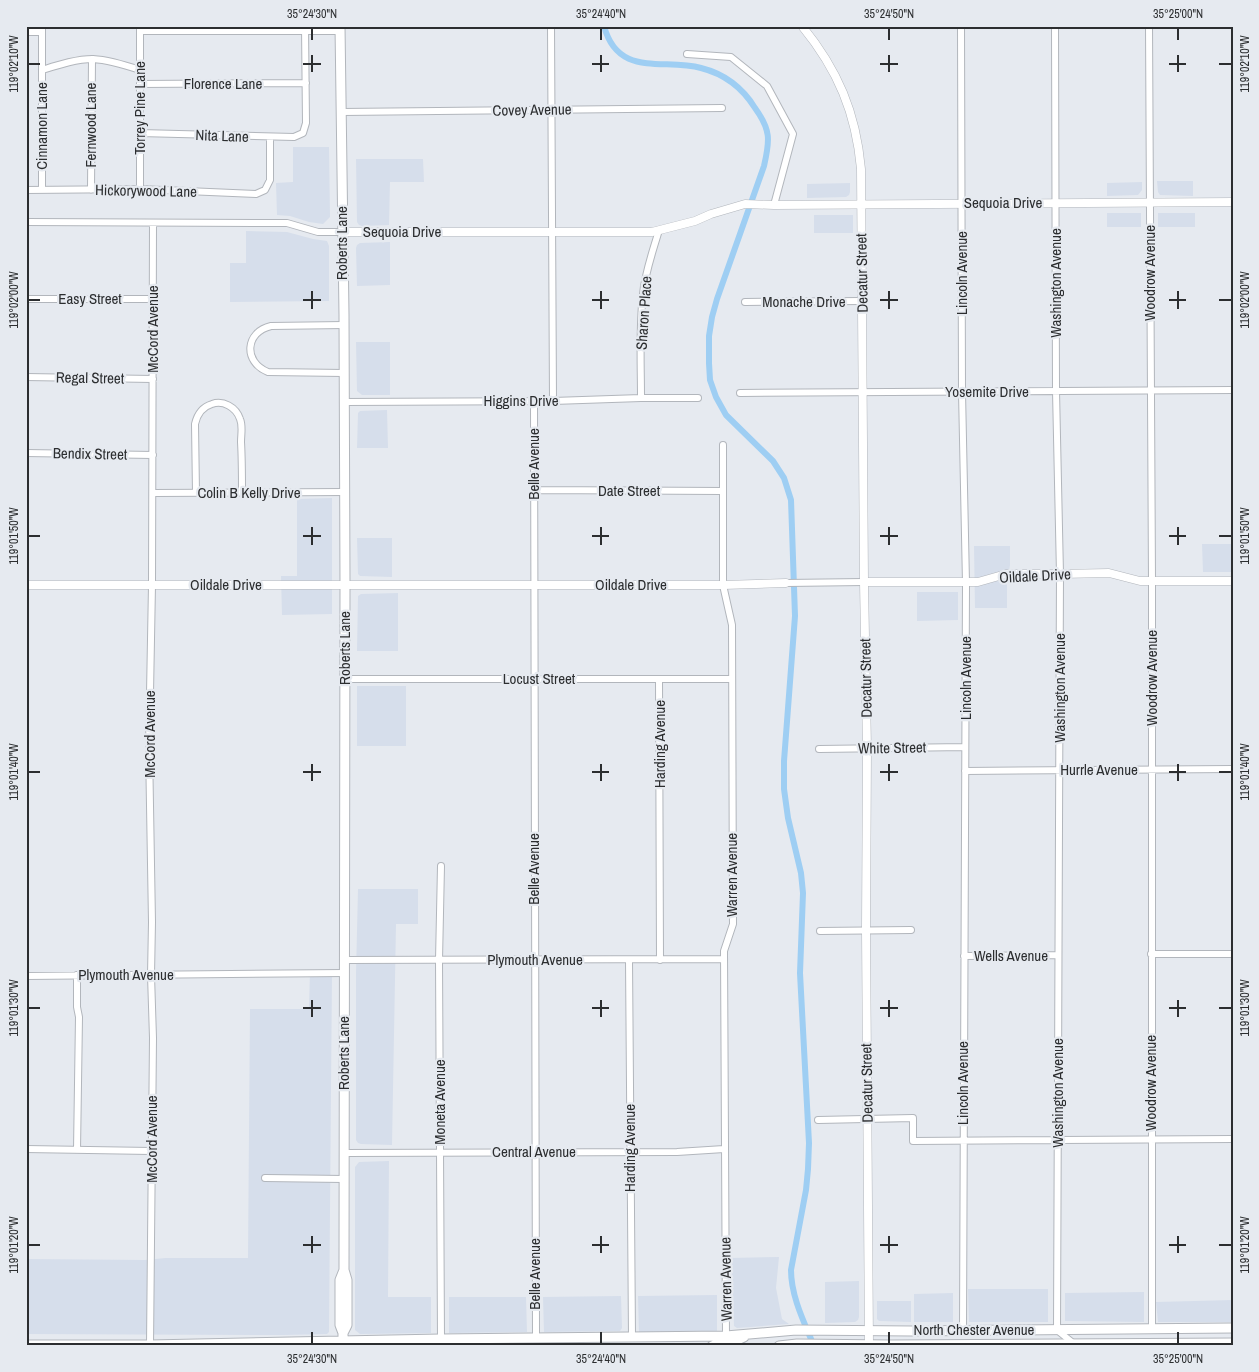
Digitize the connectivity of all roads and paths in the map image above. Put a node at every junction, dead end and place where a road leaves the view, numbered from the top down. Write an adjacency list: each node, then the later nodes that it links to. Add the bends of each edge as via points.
1 (551, 26): 18 (street)
2 (802, 26): 29 (street, Decatur Street, via 831,67 852,114 861,169)
3 (961, 26): 30 (street, Lincoln Avenue)
4 (1055, 26): 27 (street, Washington Avenue)
5 (1149, 26): 28 (street, Woodrow Avenue)
6 (305, 28): 7 (street); 9 (street); 15 (street)
7 (340, 28): 19 (main road, Roberts Lane)
8 (42, 29): 10 (street); 13 (street, Cinnamon Lane)
9 (140, 29): 14 (street, Torrey Pine Lane)
10 (26, 32)
11 (687, 54): 31 (street, via 731,57 767,86 793,134)
12 (92, 59): 13 (street); 14 (street); 25 (street, Fernwood Lane)
13 (42, 70): 24 (street, Cinnamon Lane)
14 (140, 70): 16 (street, Torrey Pine Lane)
15 (306, 83): 16 (street, Florence Lane); 21 (street, Nita Lane, via 303,132 294,137)
16 (140, 84): 20 (street, Torrey Pine Lane)
17 (722, 108): 18 (street, Covey Avenue)
18 (552, 110): 19 (street, Covey Avenue); 35 (street)
19 (342, 112): 36 (main road, Roberts Lane)
20 (140, 133): 21 (street, Nita Lane); 22 (street, Torrey Pine Lane)
21 (270, 137): 22 (street, Hickorywood Lane, via 270,180 265,190 256,194)
22 (140, 189): 25 (street, Hickorywood Lane)
23 (26, 190): 24 (street, Hickorywood Lane)
24 (42, 190): 25 (street, Hickorywood Lane)
25 (91, 190)
26 (1233, 202): 28 (street, Sequoia Drive)
27 (1056, 203): 28 (street, Sequoia Drive); 30 (street, Sequoia Drive); 49 (street, Washington Avenue)
28 (1150, 203): 46 (street, Woodrow Avenue)
29 (861, 204): 30 (street, Sequoia Drive); 31 (street, Sequoia Drive); 39 (street, Decatur Street)
30 (962, 204): 48 (street, Lincoln Avenue)
31 (774, 206): 34 (street, Sequoia Drive, via 745,204)
32 (26, 222): 33 (street, Sequoia Drive)
33 (153, 223): 36 (street, Sequoia Drive, via 287,223 318,232); 37 (street, McCord Avenue)
34 (659, 230): 35 (street, Sequoia Drive); 51 (street, Sharon Place, via 643,292)
35 (552, 231): 36 (street, Sequoia Drive); 54 (street)
36 (342, 232): 41 (main road, Roberts Lane)
37 (153, 299): 38 (street, Easy Street); 44 (street, McCord Avenue)
38 (26, 300)
39 (862, 301): 40 (street, Monache Drive); 47 (street, Decatur Street)
40 (745, 302)
41 (344, 325): 42 (main road, Roberts Lane); 42 (street, via 265,327 252,339 250,351 254,362 268,372)
42 (344, 373): 55 (main road, Roberts Lane)
43 (26, 377): 44 (street, Regal Street)
44 (153, 379): 58 (street, McCord Avenue)
45 (1233, 390): 46 (street, Yosemite Drive)
46 (1151, 391): 49 (street, Yosemite Drive); 66 (street, Woodrow Avenue)
47 (863, 392): 48 (street, Yosemite Drive); 50 (street, Yosemite Drive); 68 (street, Decatur Street)
48 (962, 392): 49 (street, Yosemite Drive); 70 (street, Lincoln Avenue)
49 (1056, 392): 65 (street, Washington Avenue)
50 (740, 393)
51 (641, 398): 52 (street, Higgins Drive); 54 (street, Higgins Drive)
52 (698, 398)
53 (534, 401): 54 (street, Higgins Drive); 55 (street, Higgins Drive); 59 (street, Belle Avenue)
54 (553, 401)
55 (344, 402): 61 (main road, Roberts Lane)
56 (723, 445): 60 (street, Warren Avenue)
57 (26, 453): 58 (street, Bendix Street)
58 (153, 454): 62 (street, McCord Avenue)
59 (534, 490): 60 (street, Date Street); 74 (street, Belle Avenue)
60 (723, 491): 75 (street, Warren Avenue)
61 (344, 492): 64 (street, Colin B Kelly Drive); 72 (main road, Roberts Lane)
62 (153, 493): 63 (street, Colin B Kelly Drive); 73 (street, McCord Avenue)
63 (196, 493): 64 (street, Colin B Kelly Drive); 64 (street, via 196,418 209,405 221,403 236,411 241,423)
64 (242, 493)
65 (1060, 574): 66 (street, Oildale Drive, via 1109,573 1132,580); 70 (street, Oildale Drive, via 1006,574); 84 (street, Washington Avenue)
66 (1152, 581): 67 (street, Oildale Drive); 85 (street, Woodrow Avenue)
67 (1233, 581)
68 (864, 582): 69 (street, Oildale Drive); 70 (street, Oildale Drive); 81 (street, Decatur Street)
69 (786, 583): 75 (street, Oildale Drive)
70 (966, 583): 80 (street, Lincoln Avenue)
71 (26, 584): 73 (street, Oildale Drive)
72 (345, 584): 73 (street, Oildale Drive); 74 (street, Oildale Drive); 76 (main road, Roberts Lane)
73 (152, 585): 102 (street, McCord Avenue, via 149,747)
74 (534, 585): 75 (street, Oildale Drive); 77 (street, Belle Avenue)
75 (723, 585): 79 (street, Warren Avenue, via 732,625)
76 (345, 678): 77 (street, Locust Street); 95 (main road, Roberts Lane)
77 (534, 679): 78 (street, Locust Street); 97 (street, Belle Avenue)
78 (659, 679): 79 (street, Locust Street); 99 (street, Harding Avenue)
79 (732, 679): 100 (street, Warren Avenue, via 733,924)
80 (965, 747): 81 (street, White Street); 86 (street, Lincoln Avenue)
81 (867, 748): 82 (street, White Street); 88 (street, Decatur Street)
82 (818, 749)
83 (1233, 769): 85 (street, Hurrle Avenue)
84 (1059, 770): 85 (street, Hurrle Avenue); 86 (street, Hurrle Avenue); 93 (street, Washington Avenue)
85 (1152, 770): 91 (street, Woodrow Avenue)
86 (965, 771): 94 (street, Lincoln Avenue)
87 (441, 866): 96 (street, Moneta Avenue)
88 (866, 930): 89 (street); 90 (street); 105 (street, Decatur Street)
89 (911, 930)
90 (820, 931)
91 (1151, 954): 92 (street); 109 (street, Woodrow Avenue)
92 (1233, 954)
93 (1058, 955): 94 (street, Wells Avenue); 108 (street, Washington Avenue)
94 (964, 956): 110 (street, Lincoln Avenue)
95 (345, 960): 96 (street, Plymouth Avenue); 101 (main road, Roberts Lane)
96 (439, 960): 97 (street, Plymouth Avenue); 116 (street, Moneta Avenue)
97 (534, 960): 98 (street, Plymouth Avenue); 117 (street, Belle Avenue)
98 (629, 960): 99 (street, Plymouth Avenue); 118 (street, Harding Avenue)
99 (660, 960): 100 (street, Plymouth Avenue)
100 (724, 960): 112 (street, Warren Avenue)
101 (345, 973): 102 (street, Plymouth Avenue); 115 (main road, Roberts Lane)
102 (151, 975): 104 (street, Plymouth Avenue); 114 (street, McCord Avenue)
103 (26, 976): 104 (street, Plymouth Avenue)
104 (76, 976): 113 (street, via 79,1017)
105 (867, 1119): 106 (street); 110 (street, via 913,1118 913,1141); 126 (street, Decatur Street)
106 (818, 1120)
107 (1233, 1139): 109 (street)
108 (1057, 1140): 109 (street); 110 (street); 125 (street, Washington Avenue)
109 (1151, 1140): 122 (street, Woodrow Avenue)
110 (963, 1141): 123 (street, Lincoln Avenue)
111 (26, 1149): 113 (street)
112 (724, 1149): 118 (street, Central Avenue); 129 (street, Warren Avenue)
113 (77, 1150): 114 (street)
114 (151, 1151): 136 (street, McCord Avenue)
115 (344, 1152): 116 (street, Central Avenue); 120 (main road, Roberts Lane)
116 (440, 1152): 117 (street, Central Avenue); 132 (street, Moneta Avenue)
117 (535, 1152): 118 (street, Central Avenue); 131 (street, Belle Avenue)
118 (630, 1152): 128 (street, Harding Avenue)
119 (265, 1178): 120 (street)
120 (344, 1179): 133 (main road, Roberts Lane, via 347,1325)
121 (1233, 1328): 122 (main road, North Chester Avenue)
122 (1152, 1329): 125 (main road, North Chester Avenue)
123 (963, 1330): 124 (main road, North Chester Avenue); 126 (main road, North Chester Avenue)
124 (975, 1330): 125 (main road, North Chester Avenue); 139 (main road, via 948,1340)
125 (1057, 1330): 141 (street)
126 (869, 1331): 127 (main road, North Chester Avenue, via 796,1330); 138 (street, Decatur Street)
127 (754, 1334): 129 (main road, North Chester Avenue); 144 (main road)
128 (632, 1336): 129 (main road, North Chester Avenue); 131 (main road, North Chester Avenue)
129 (726, 1336): 143 (main road, via 725,1340)
130 (477, 1338): 131 (main road, North Chester Avenue); 132 (main road, North Chester Avenue); 142 (main road)
131 (536, 1338)
132 (441, 1339): 133 (main road, North Chester Avenue)
133 (343, 1340): 137 (main road, North Chester Avenue)
134 (1233, 1343): 141 (main road, North Chester Avenue)
135 (26, 1345): 136 (main road, North Chester Avenue)
136 (150, 1345): 137 (main road, North Chester Avenue)
137 (172, 1345)
138 (869, 1345): 139 (main road, North Chester Avenue); 145 (main road, North Chester Avenue)
139 (946, 1345): 140 (main road, North Chester Avenue)
140 (1014, 1345): 141 (main road, North Chester Avenue)
141 (1073, 1345)
142 (455, 1346)
143 (712, 1346)
144 (727, 1346)
145 (779, 1346)

